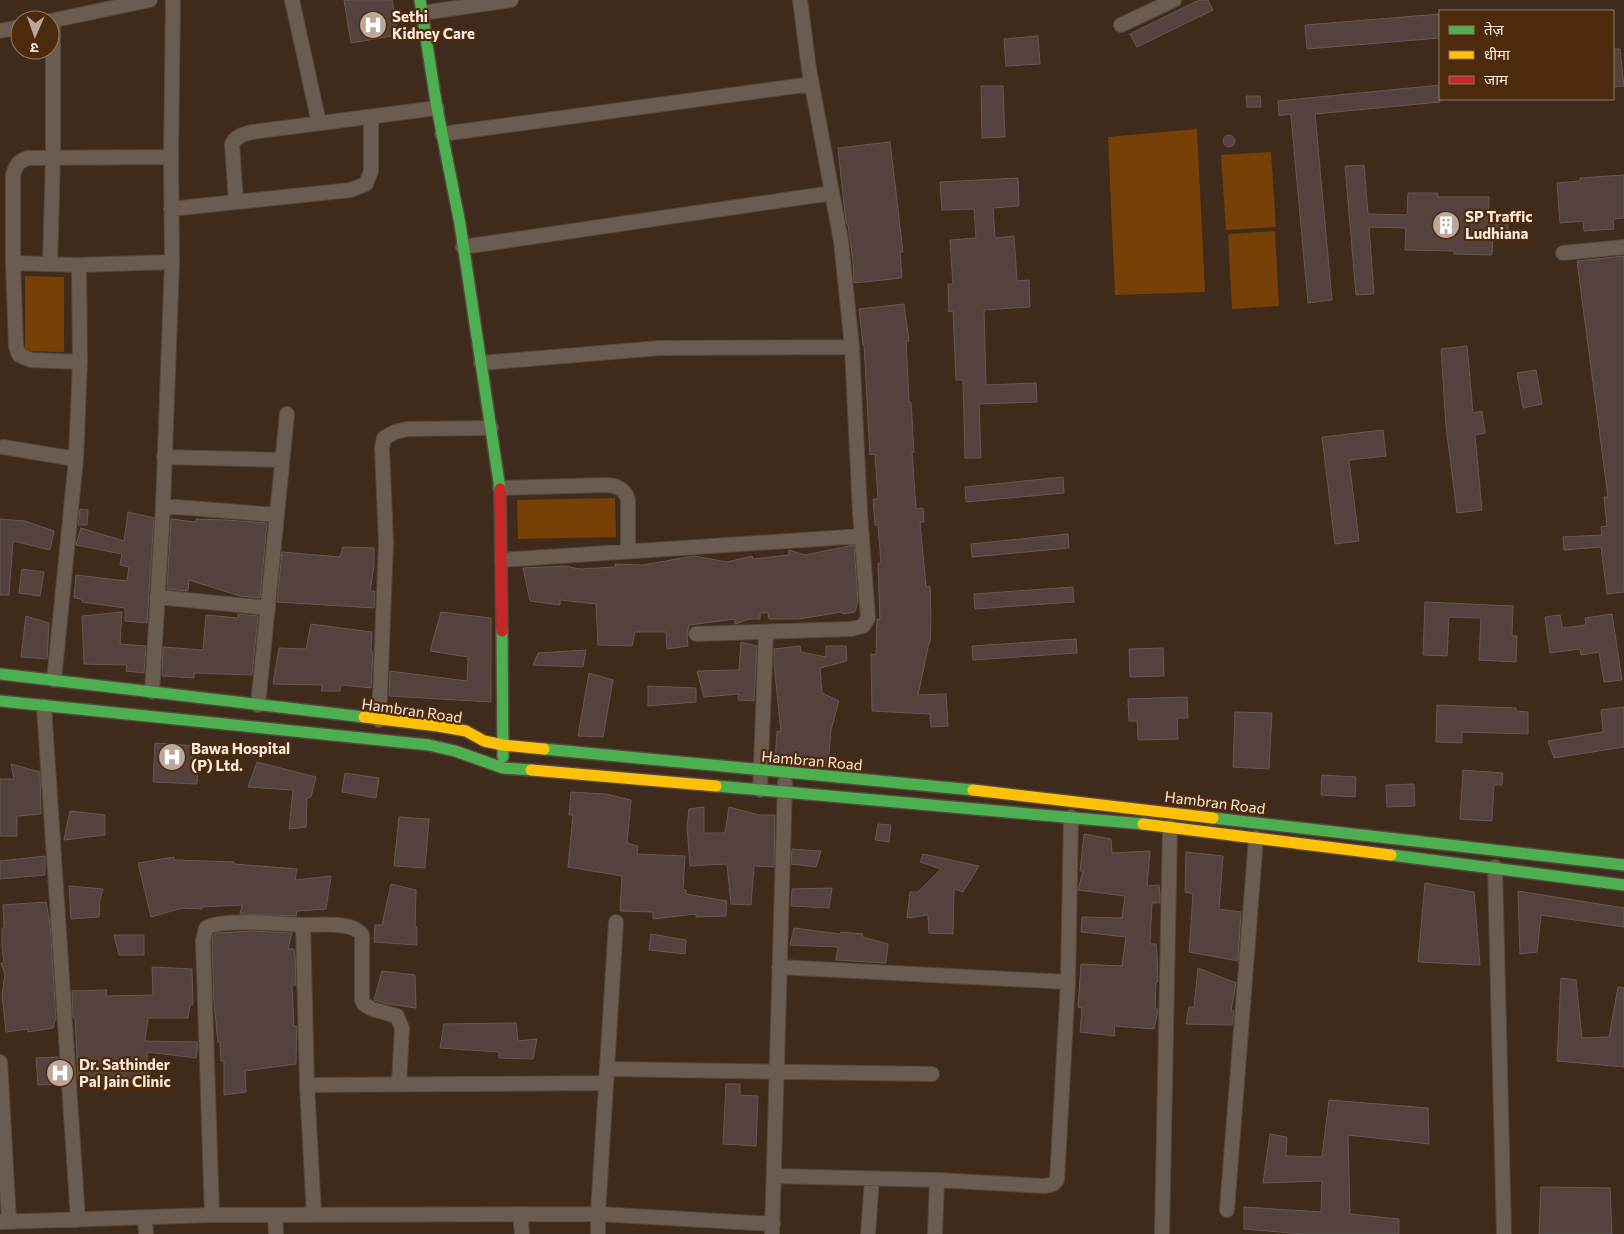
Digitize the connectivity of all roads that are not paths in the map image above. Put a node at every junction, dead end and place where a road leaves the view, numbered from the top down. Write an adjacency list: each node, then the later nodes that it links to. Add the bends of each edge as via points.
1 (150, 0): 8 (street)
2 (173, 0): 16 (street)
3 (292, 0): 14 (street)
4 (510, 0): 7 (street)
5 (800, 0): 11 (street)
6 (1174, 0): 9 (street)
7 (421, 6): 12 (main road)
8 (60, 19)
9 (1121, 25)
10 (52, 60): 17 (street)
11 (812, 84): 15 (street); 18 (street)
12 (437, 108): 13 (street); 15 (main road)
13 (371, 117): 14 (street); 19 (street, via 371,171 366,184 351,190)
14 (319, 123): 19 (street, via 246,133 234,139)
15 (442, 134): 21 (main road)
16 (171, 157): 17 (street); 20 (street)
17 (53, 158): 25 (street, via 28,158 16,165 12,188); 26 (street)
18 (832, 193): 21 (street); 28 (street, via 841,241)
19 (236, 202): 20 (street)
20 (171, 209): 24 (street)
21 (463, 246): 30 (main road)
22 (1624, 247): 23 (street)
23 (1563, 253)
24 (172, 262): 27 (street); 34 (street)
25 (13, 263): 26 (street); 29 (street, via 19,355 31,360)
26 (50, 264): 27 (street)
27 (79, 264): 29 (street)
28 (852, 347): 30 (street, via 660,348); 40 (street)
29 (80, 362): 35 (street)
30 (481, 364): 32 (main road)
31 (287, 414): 36 (street)
32 (491, 428): 37 (main road); 53 (street, via 407,429 384,438 386,542)
33 (3, 447): 35 (street)
34 (164, 457): 36 (street); 38 (street)
35 (76, 459): 48 (street)
36 (282, 460): 39 (street)
37 (500, 488): 41 (street, via 618,487 626,493 628,500); 42 (main road)
38 (162, 506): 39 (street); 43 (street)
39 (277, 515): 44 (street)
40 (862, 536): 41 (street); 45 (street, via 866,624 851,629)
41 (628, 551): 42 (street)
42 (502, 560): 54 (main road)
43 (158, 598): 44 (street); 49 (street)
44 (268, 608): 51 (street)
45 (766, 633): 46 (street); 56 (street)
46 (696, 634)
47 (0, 674): 48 (main road, Hambran Road)
48 (54, 680): 49 (main road, Hambran Road)
49 (152, 692): 51 (main road, Hambran Road)
50 (0, 701): 52 (main road, Hambran Road)
51 (258, 705): 53 (main road, Hambran Road)
52 (44, 706): 55 (main road, Hambran Road, via 428,745); 86 (street)
53 (379, 720): 54 (main road, Hambran Road, via 450,728)
54 (503, 745): 55 (main road); 56 (main road, Hambran Road)
55 (503, 768): 58 (main road, Hambran Road)
56 (760, 770): 57 (main road, Hambran Road); 58 (street)
57 (786, 773): 59 (street); 63 (main road, Hambran Road, via 1091,802)
58 (760, 790): 59 (main road, Hambran Road)
59 (784, 792): 60 (main road, Hambran Road); 68 (street)
60 (1071, 817): 61 (main road, Hambran Road); 69 (street)
61 (1170, 827): 62 (main road, Hambran Road); 95 (street)
62 (1256, 838): 64 (main road, Hambran Road); 79 (street)
63 (1624, 865)
64 (1495, 867): 65 (main road, Hambran Road); 96 (street)
65 (1624, 885)
66 (616, 922): 73 (street)
67 (303, 925): 74 (street, via 346,926 359,930 362,935 362,1000 368,1007 397,1016 402,1028); 75 (street); 83 (street, via 220,924 206,928 204,933)
68 (779, 967): 69 (street); 71 (street)
69 (1068, 982): 78 (street, via 1058,1180 1045,1186)
70 (0, 1062): 87 (street)
71 (777, 1071): 72 (street); 73 (street); 76 (street)
72 (932, 1074)
73 (607, 1076): 74 (street); 81 (street)
74 (398, 1084): 75 (street)
75 (307, 1085): 82 (street)
76 (774, 1176): 77 (street); 88 (street)
77 (872, 1179): 78 (street); 93 (street)
78 (937, 1180): 94 (street)
79 (1227, 1210)
80 (520, 1214): 81 (street); 82 (street); 91 (street)
81 (598, 1214): 88 (street); 92 (street)
82 (314, 1215): 84 (street)
83 (212, 1216): 84 (street); 85 (street)
84 (275, 1216): 90 (street)
85 (145, 1218): 86 (street); 89 (street)
86 (78, 1220): 87 (street)
87 (5, 1222)
88 (772, 1229)
89 (146, 1234)
90 (276, 1234)
91 (522, 1234)
92 (598, 1234)
93 (868, 1234)
94 (935, 1234)
95 (1162, 1234)
96 (1504, 1234)

